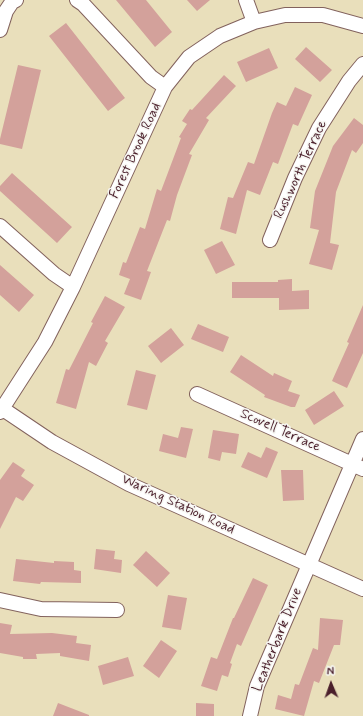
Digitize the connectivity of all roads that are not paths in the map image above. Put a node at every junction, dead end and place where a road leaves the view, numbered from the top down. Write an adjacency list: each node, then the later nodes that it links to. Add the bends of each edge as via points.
1 (16, 0): 6 (street, via 6,11)
2 (77, 0): 8 (street, via 151,76)
3 (246, 0): 4 (street)
4 (254, 22): 5 (street, Forest Brook Road, via 286,15 323,15); 8 (street, Forest Brook Road, via 220,36 189,57)
5 (363, 26)
6 (0, 30)
7 (363, 64): 10 (street, Rushworth Terrace, via 319,128)
8 (165, 87): 11 (street, Forest Brook Road)
9 (0, 226): 11 (street, via 54,274)
10 (270, 240)
11 (73, 287): 13 (street, Forest Brook Road, via 45,342)
12 (197, 394): 15 (street, Scovell Terrace)
13 (1, 409): 16 (street, Waring Station Road, via 52,442 129,484)
14 (363, 439): 15 (street)
15 (358, 467): 16 (street)
16 (310, 565): 17 (street, Waring Station Road); 20 (street, Leatherbark Drive, via 258,686)
17 (363, 590)
18 (0, 600): 19 (street, via 41,609)
19 (117, 610)
20 (250, 716)

